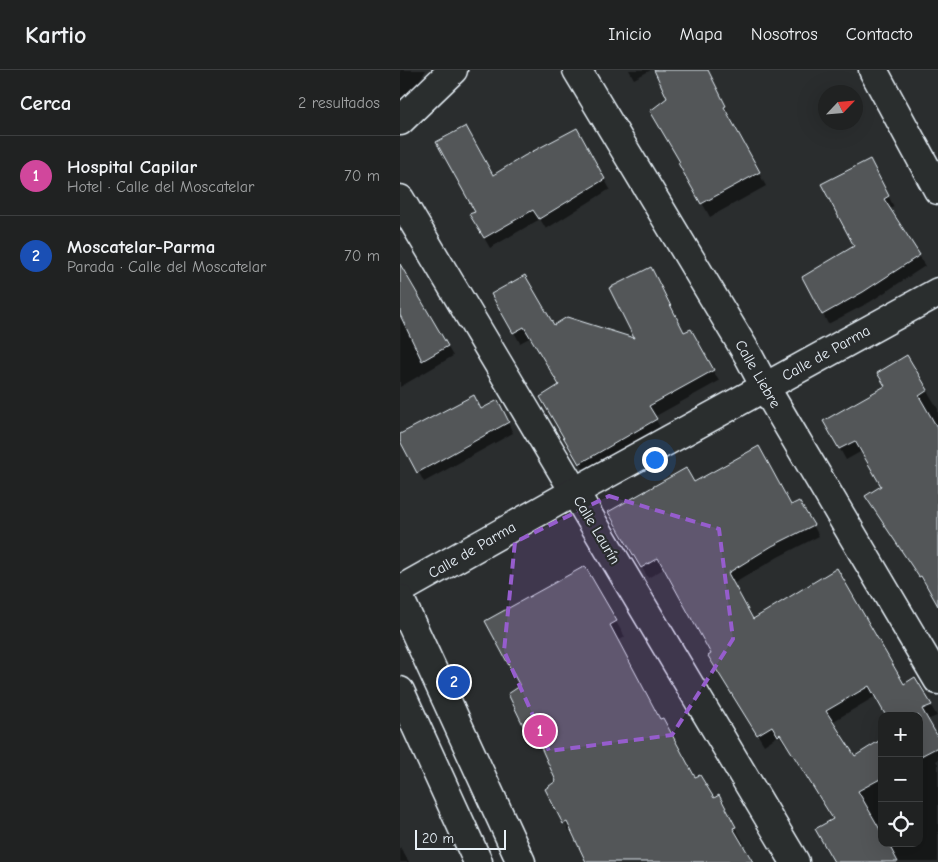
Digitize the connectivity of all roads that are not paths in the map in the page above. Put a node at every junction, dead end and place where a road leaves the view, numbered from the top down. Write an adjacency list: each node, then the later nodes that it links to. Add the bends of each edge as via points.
1 (453, 70): 4 (street)
2 (577, 70): 8 (street, Calle Liebre)
3 (873, 70): 5 (street)
4 (400, 121)
5 (938, 190)
6 (400, 199): 9 (street, Calle Laurín)
7 (938, 292): 8 (street, Calle de Parma)
8 (765, 387): 9 (street, Calle de Parma); 12 (street, Calle Liebre)
9 (574, 492): 10 (street, Calle de Parma); 16 (street, Calle Laurín)
10 (400, 590)
11 (400, 599): 15 (street)
12 (938, 680)
13 (400, 691): 14 (street)
14 (478, 862)
15 (521, 862)
16 (795, 862)

